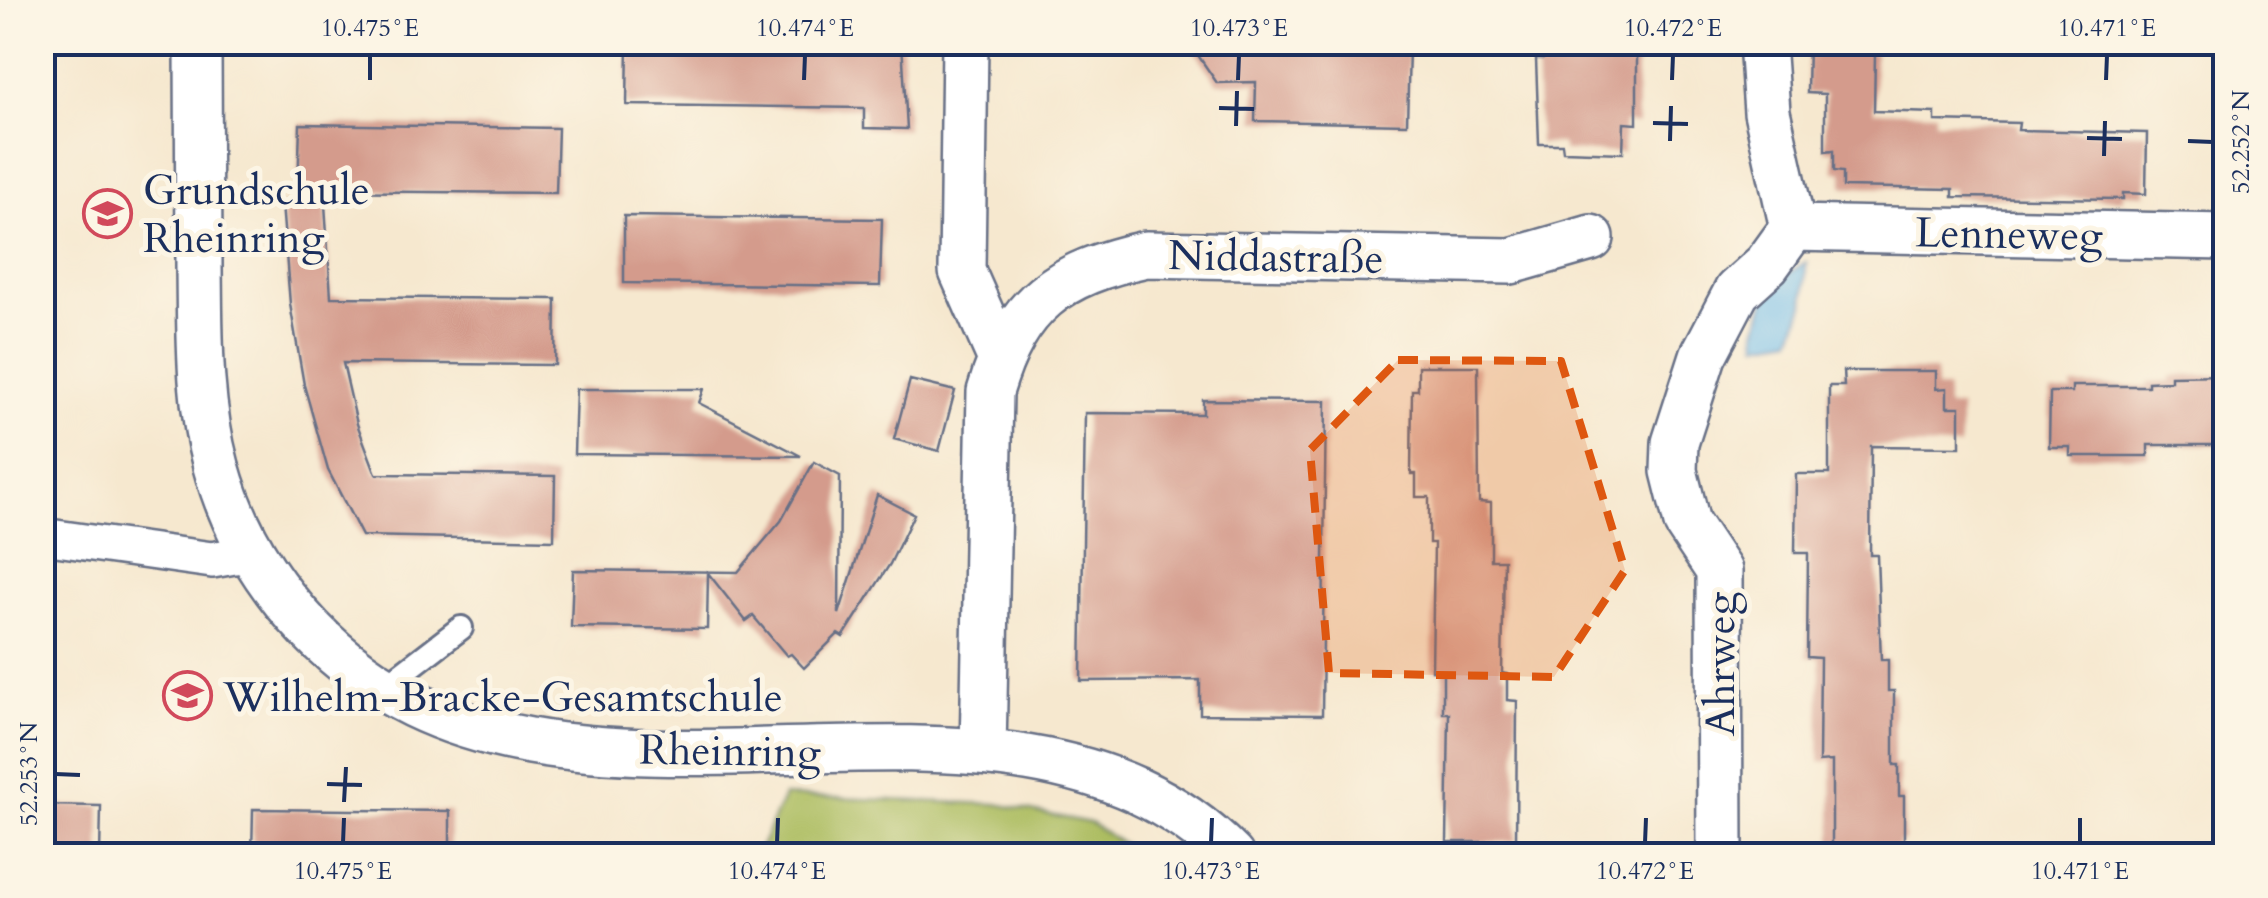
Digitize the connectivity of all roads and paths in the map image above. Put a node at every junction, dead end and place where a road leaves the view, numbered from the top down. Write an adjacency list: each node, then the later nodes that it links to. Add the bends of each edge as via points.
1 (198, 42): 9 (street, Rheinring, via 200,383 225,497)
2 (965, 42): 7 (street, via 962,271)
3 (1762, 42): 4 (street, via 1767,112)
4 (1793, 228): 5 (street, Lenneweg); 14 (street, Ahrweg, via 1737,291 1703,356 1674,443 1687,523 1719,571)
5 (2226, 237)
6 (1591, 238): 7 (street, Niddastraße, via 1511,260 1146,254 1094,265 1044,294)
7 (1000, 358): 12 (street, Niddastraße, via 987,430)
8 (42, 536): 9 (street, via 212,560)
9 (252, 553): 11 (street, Rheinring, via 325,644)
10 (461, 628): 11 (lane)
11 (383, 688): 12 (street, Rheinring, via 430,714 520,740 640,751)
12 (984, 752): 13 (street, Rheinring, via 1070,766 1126,785 1181,816)
13 (1231, 856)
14 (1720, 856)

